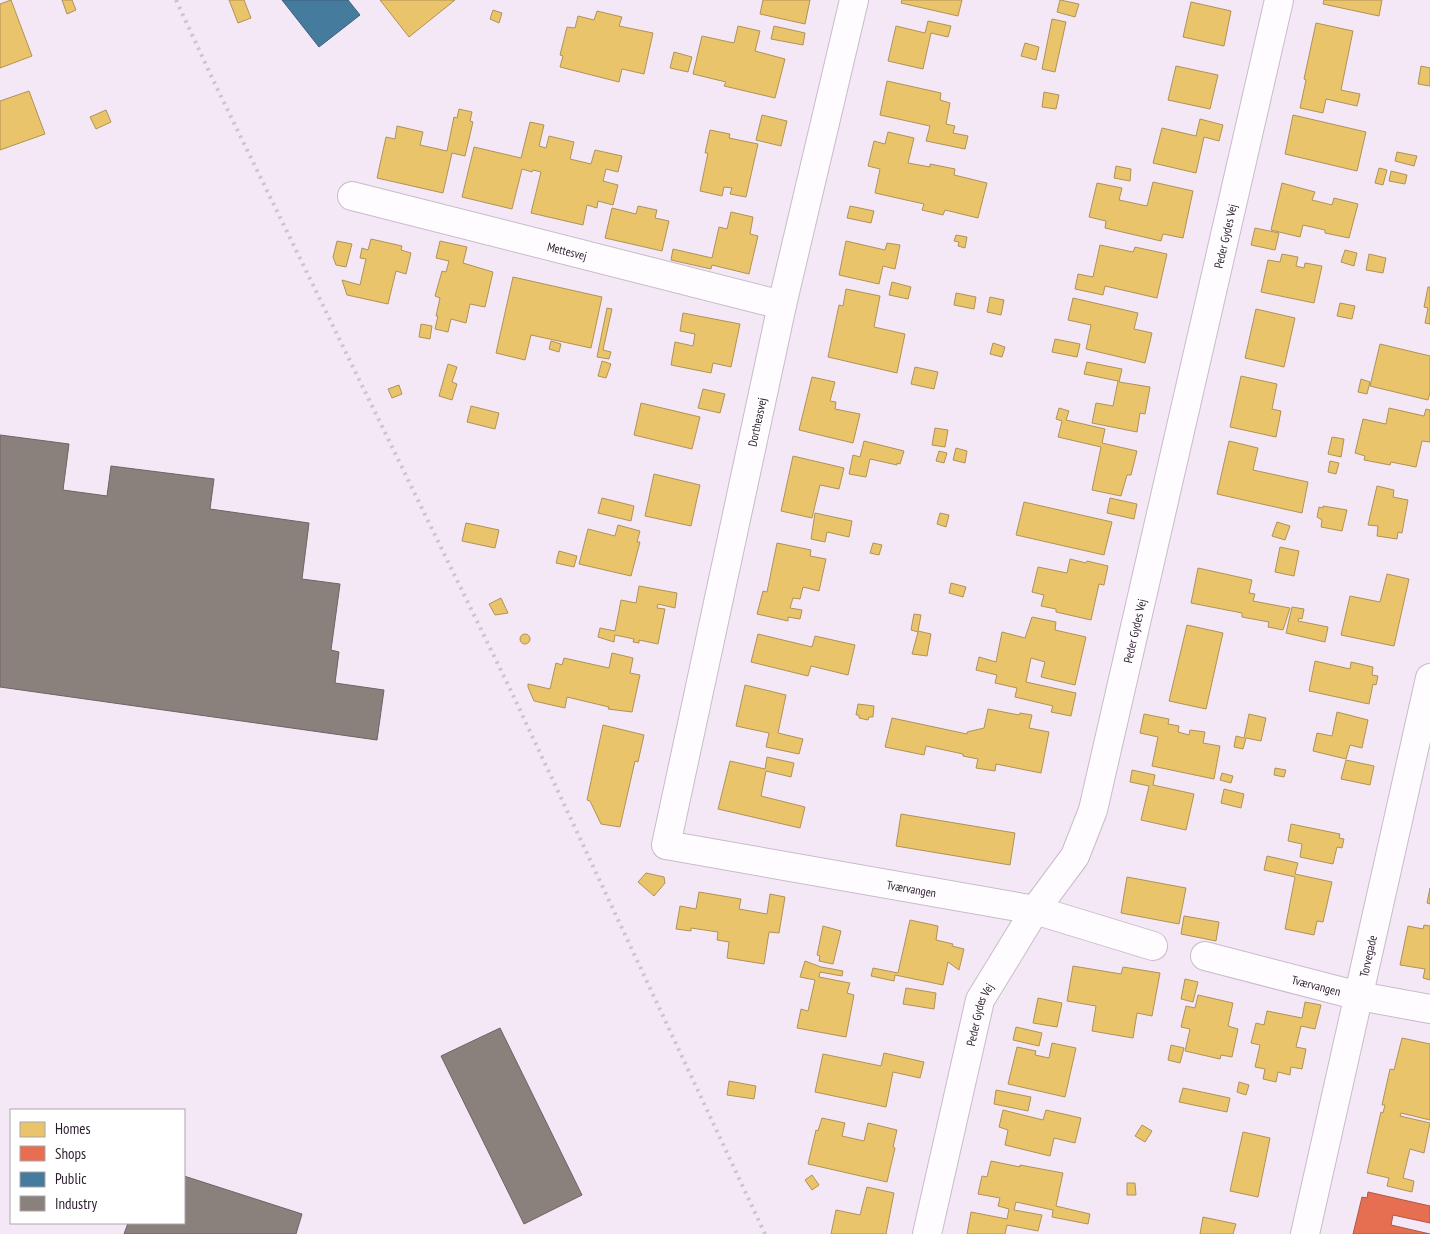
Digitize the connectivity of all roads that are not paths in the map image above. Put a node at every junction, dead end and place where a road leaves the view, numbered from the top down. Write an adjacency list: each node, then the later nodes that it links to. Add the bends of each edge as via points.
1 (854, 0): 4 (street, Dortheasvej)
2 (1279, 0): 7 (street, Peder Gydes Vej, via 1094,810 1075,856)
3 (352, 196): 4 (street, Mettesvej)
4 (782, 305): 6 (street, Dortheasvej)
5 (1430, 678): 10 (street, Torvegade)
6 (666, 845): 7 (street, Tværvangen)
7 (1034, 910): 8 (street, Tværvangen); 12 (street, Peder Gydes Vej, via 980,1000)
8 (1153, 946)
9 (1205, 956): 10 (street, Tværvangen)
10 (1359, 996): 11 (street, Tværvangen); 13 (street, Torvegade)
11 (1430, 1009)
12 (927, 1234)
13 (1305, 1234)

